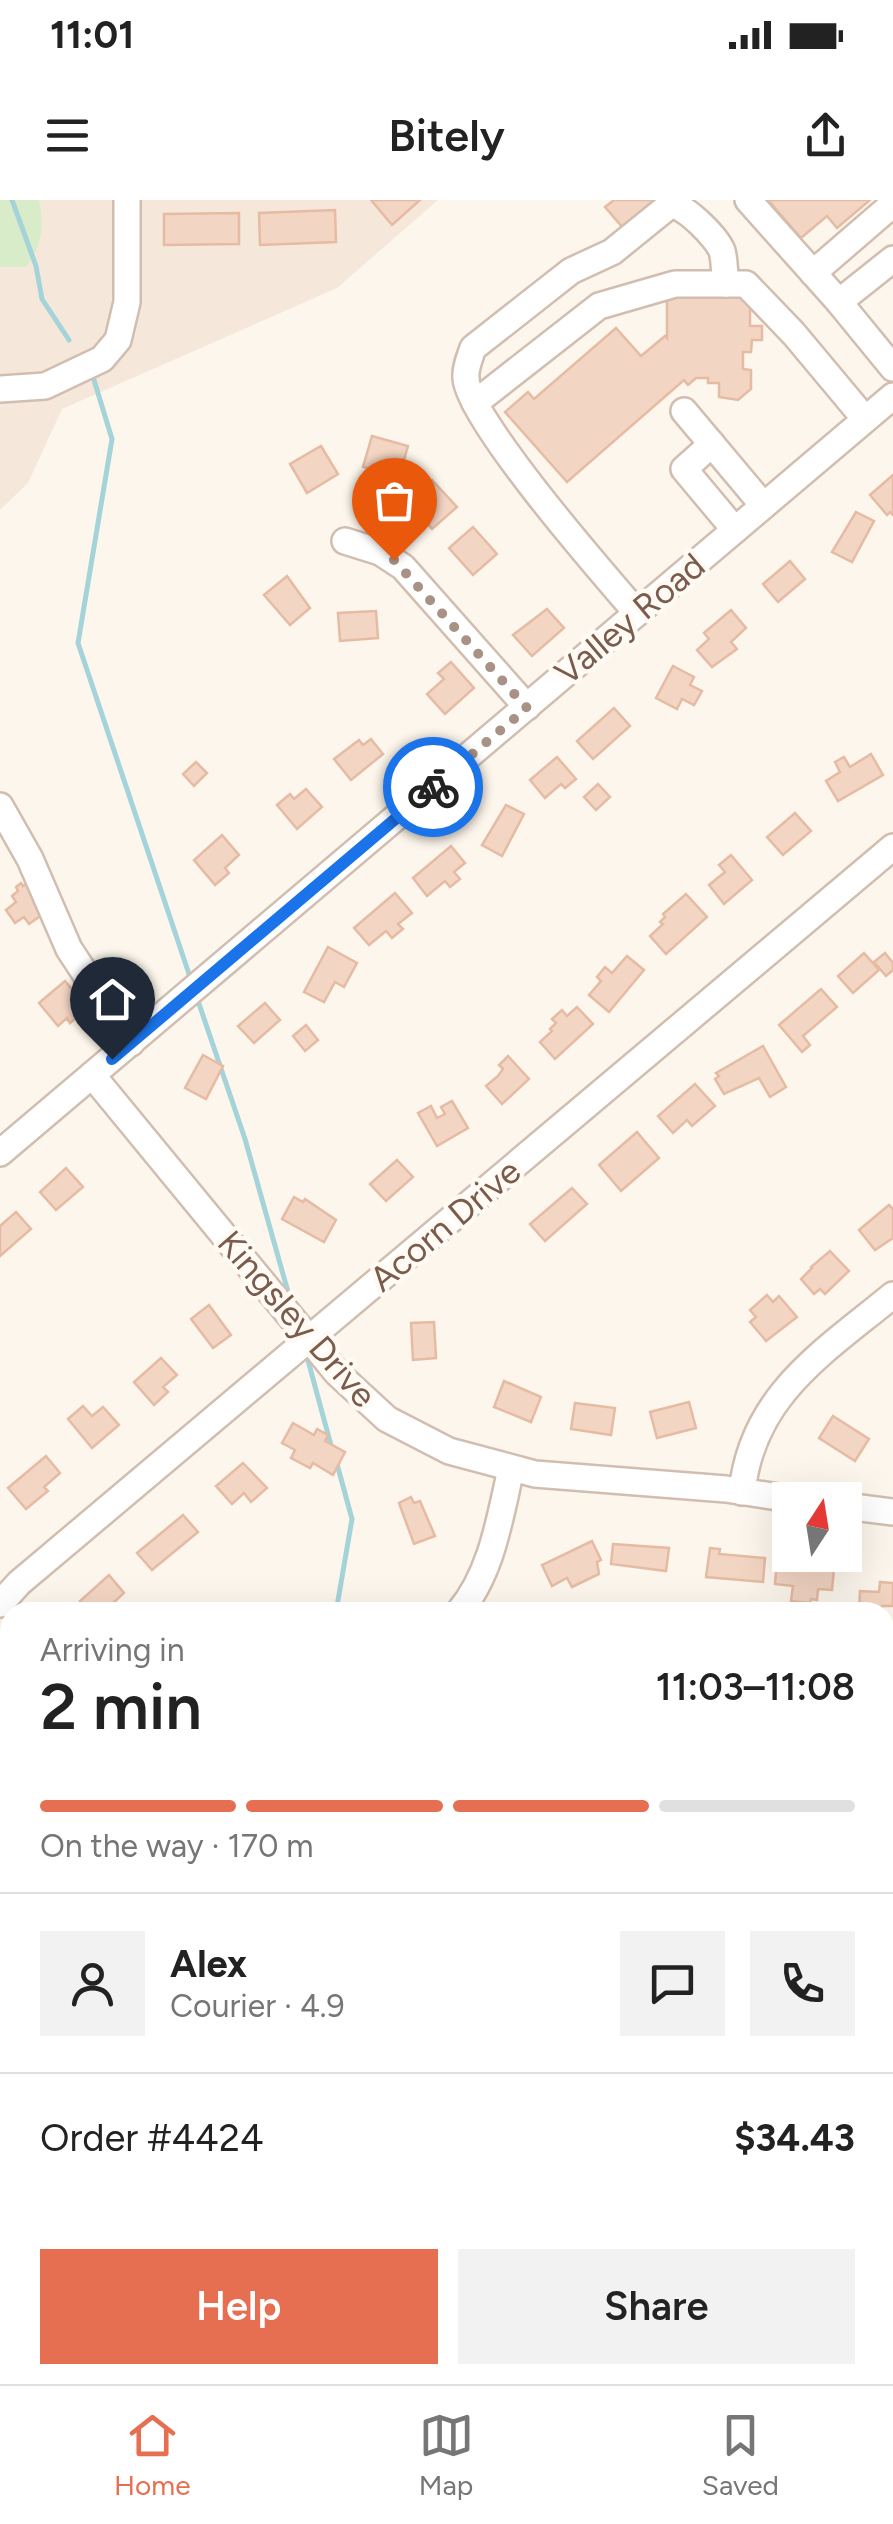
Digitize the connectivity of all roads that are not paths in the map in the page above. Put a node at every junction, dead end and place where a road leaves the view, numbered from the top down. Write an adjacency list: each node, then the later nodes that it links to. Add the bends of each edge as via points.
1 (127, 200): 9 (street, via 127,302 118,340 102,359 46,386)
2 (748, 200): 5 (street)
3 (893, 204): 5 (street)
4 (893, 259): 7 (street)
5 (813, 273): 7 (street)
6 (726, 284): 11 (street, via 674,284 599,306); 11 (street, via 722,250 685,208 670,205 612,252 570,271 473,348 466,380); 13 (street, via 746,284)
7 (839, 302): 8 (street)
8 (893, 368)
9 (0, 389)
10 (893, 396): 13 (street, Valley Road)
11 (475, 404): 18 (street, via 546,505)
12 (684, 411): 14 (street)
13 (865, 420): 15 (street, Valley Road)
14 (712, 444): 15 (street); 16 (street, via 684,469)
15 (763, 505): 16 (street, Valley Road)
16 (735, 530): 18 (street, Valley Road)
17 (345, 541): 19 (street, via 403,568)
18 (636, 614): 19 (street, Valley Road)
19 (527, 708): 22 (street, Valley Road)
20 (0, 806): 22 (street, via 69,949)
21 (893, 847): 26 (street, Acorn Drive)
22 (130, 1043): 23 (street, Valley Road)
23 (92, 1075): 24 (street, Valley Road); 26 (street, Kingsley Drive)
24 (0, 1153)
25 (893, 1296): 28 (street, via 778,1398 752,1442)
26 (309, 1338): 27 (street, Kingsley Drive, via 387,1419 449,1451); 32 (street, Acorn Drive)
27 (511, 1469): 28 (street, Kingsley Drive); 33 (street, via 488,1559)
28 (742, 1492): 29 (street, Kingsley Drive)
29 (772, 1496)
30 (862, 1508): 31 (street)
31 (893, 1512)
32 (2, 1602)
33 (466, 1602)

